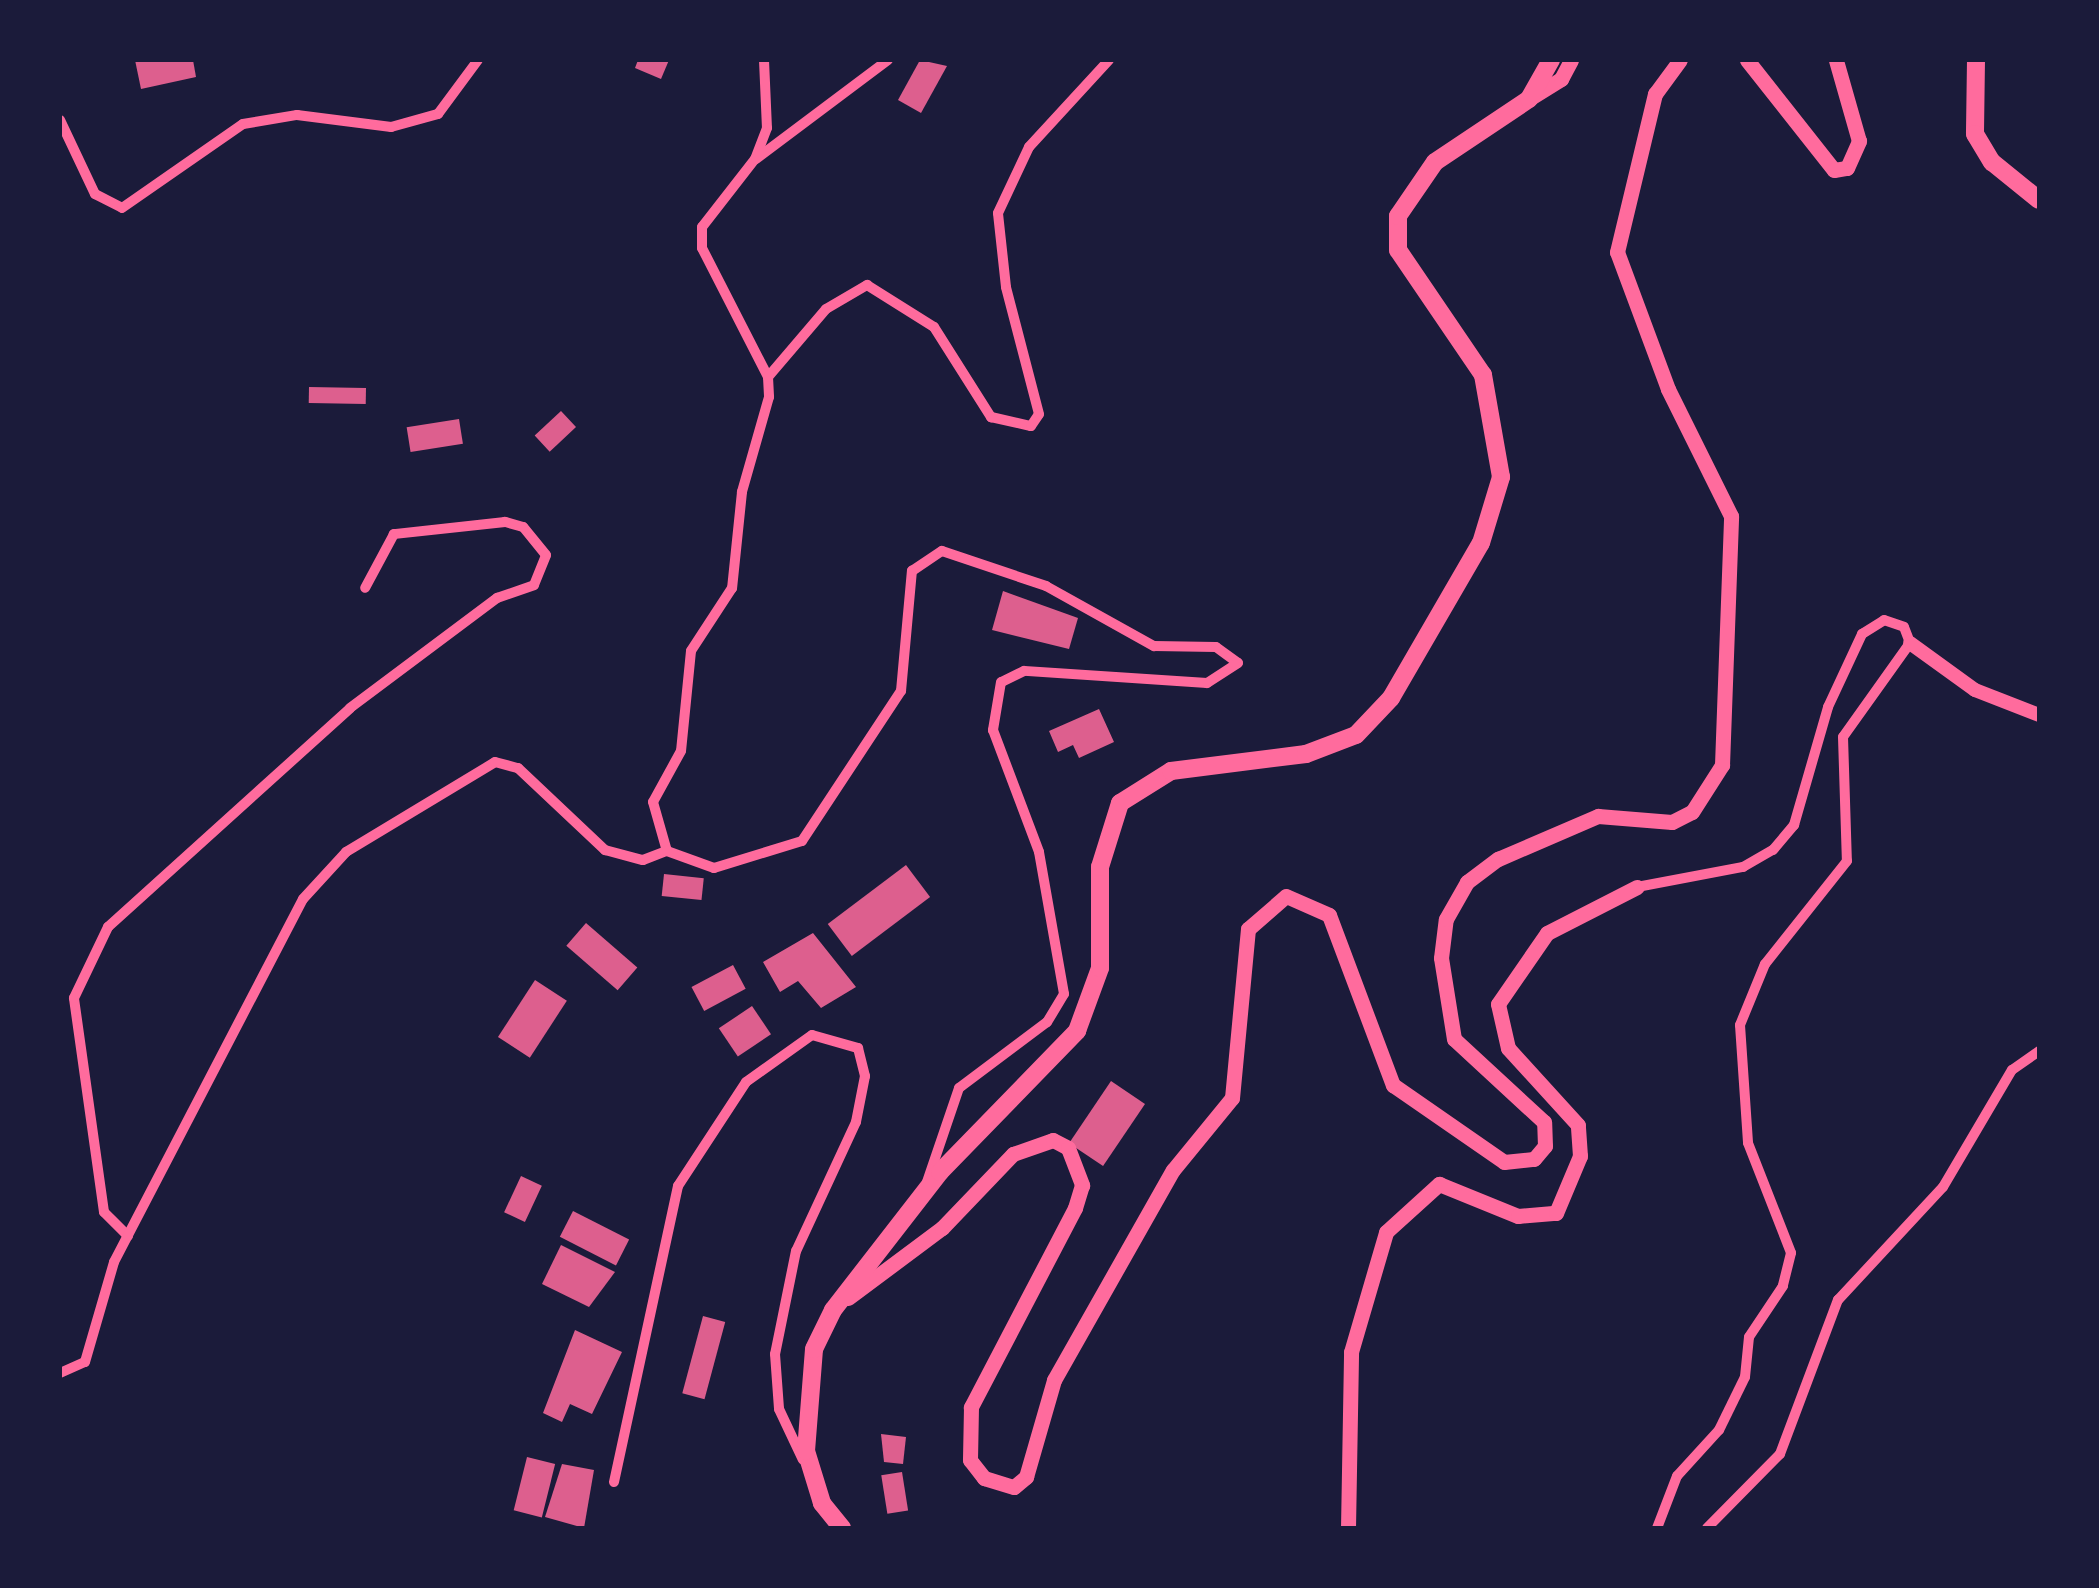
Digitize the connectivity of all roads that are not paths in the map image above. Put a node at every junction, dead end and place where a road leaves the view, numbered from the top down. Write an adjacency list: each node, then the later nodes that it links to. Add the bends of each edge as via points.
1 (478, 60): 12 (street, via 438,114 391,127 297,115 243,124 122,208 94,194)
2 (764, 60): 13 (street, via 772,97)
3 (888, 60): 13 (street)
4 (1110, 60): 15 (street, via 1029,146 998,213 1006,287 1039,414 1031,426 991,417 934,327 867,285 826,309)
5 (1551, 60): 11 (highway)
6 (1571, 60): 11 (main road, via 1562,80)
7 (1680, 60): 24 (main road, via 1655,94 1618,252 1668,389 1731,516 1722,765 1692,812 1672,822 1598,816 1498,860 1466,882 1446,919 1441,958 1454,1039 1544,1122 1545,1146 1534,1159 1504,1162 1393,1085 1329,915 1286,896 1248,929 1232,1098 1173,1170 1054,1380 1026,1477 1014,1487 984,1478 970,1460 970,1406 1076,1208 1081,1176 1068,1148 1053,1140 1014,1154 942,1228)
8 (1748, 60): 9 (main road, via 1834,170 1847,168 1859,141)
9 (1836, 60)
10 (1976, 60): 14 (highway, via 1976,134 1992,162)
11 (1530, 99): 22 (highway, via 1435,162 1398,216 1398,250 1464,339 1499,439 1497,502 1458,588 1376,719 1356,735 1306,754 1170,771 1120,803 1100,868 1100,968 1077,1031 974,1131)
12 (60, 120)
13 (755, 159): 15 (street, via 702,226 702,248)
14 (2039, 200)
15 (768, 377): 19 (street, via 732,588 690,651 681,751 653,802)
16 (365, 588): 23 (street, via 394,534 505,522 524,527 546,555 534,585 497,598 350,708 108,927 74,998 104,1212)
17 (1910, 642): 18 (street, via 1974,690); 20 (street, via 1904,627 1884,620 1862,634 1828,707 1794,825 1773,850 1743,867); 30 (street, via 1843,738 1846,861 1765,964 1740,1025 1748,1143 1791,1253 1783,1286 1749,1337 1745,1377 1719,1430 1677,1476)
18 (2039, 714)
19 (667, 851): 22 (street, via 714,868 802,841 840,771 901,691 912,571 942,550 1046,586 1154,646 1232,653 1235,672 1207,683 1024,670 1001,682 993,730 1039,852 1064,994 1047,1022 959,1088); 23 (street, via 643,860 605,850 518,768 495,762 346,852 303,899)
20 (1638, 887): 29 (main road, via 1547,933 1498,1004 1508,1048 1578,1125 1580,1156 1556,1214 1518,1216 1439,1184 1386,1232 1351,1352)
21 (2039, 1050): 31 (street, via 2012,1070 1943,1187 1838,1300 1780,1454)
22 (922, 1203): 24 (highway)
23 (128, 1236): 25 (street, via 84,1362)
24 (833, 1310): 26 (highway, via 806,1391)
25 (60, 1373)
26 (813, 1478): 27 (street, via 779,1408 775,1354 796,1252 856,1122 865,1076 858,1048 812,1036 746,1082 678,1186); 28 (highway)
27 (614, 1482)
28 (842, 1528)
29 (1348, 1528)
30 (1656, 1528)
31 (1706, 1528)

